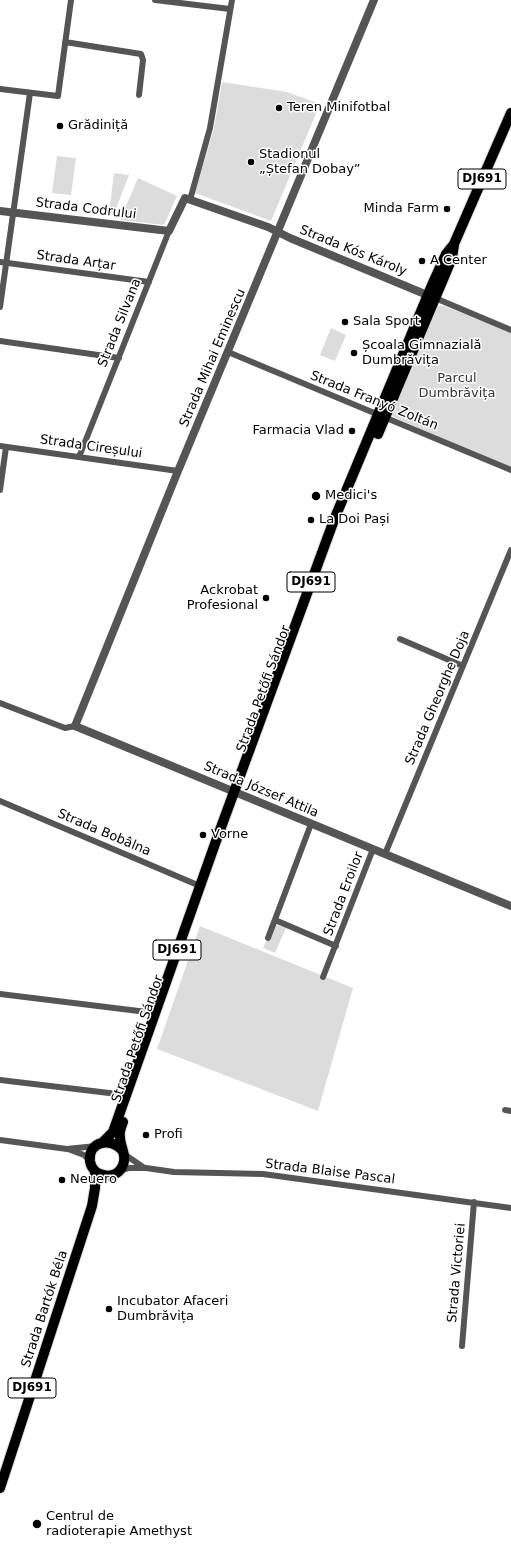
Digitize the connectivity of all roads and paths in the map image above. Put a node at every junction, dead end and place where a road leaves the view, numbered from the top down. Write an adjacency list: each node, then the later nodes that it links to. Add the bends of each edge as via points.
1 (70, 0): 6 (street)
2 (155, 0): 5 (street)
3 (232, 0): 5 (street, Strada Silvana)
4 (374, 0): 15 (street, Strada Mihai Eminescu)
5 (230, 9): 11 (street, Strada Silvana, via 210,128)
6 (65, 42): 8 (street, via 58,96); 9 (street, via 141,54 143,60)
7 (0, 89): 8 (street)
8 (30, 93): 13 (street)
9 (139, 95)
10 (511, 113): 18 (main road, Strada Petőfi Sándor / DJ691, via 454,244 452,258)
11 (187, 199): 14 (street, Strada Silvana); 15 (street, Strada Kós Károly)
12 (0, 211): 13 (street, Strada Codrului)
13 (13, 212): 14 (street, Strada Codrului); 16 (street)
14 (169, 231): 17 (street, Strada Silvana)
15 (278, 232): 18 (street, Strada Kós Károly); 22 (street, Strada Mihai Eminescu)
16 (3, 262): 17 (street, Strada Arțar); 19 (street)
17 (149, 282): 23 (street, Strada Silvana)
18 (431, 297): 20 (street, Strada Kós Károly); 24 (main road, Strada Petőfi Sándor / DJ691)
19 (0, 307)
20 (511, 330)
21 (0, 341): 23 (street)
22 (228, 352): 24 (street, Strada Franyó Zoltán); 28 (street, Strada Mihai Eminescu)
23 (119, 358): 26 (street, Strada Silvana)
24 (382, 416): 27 (street, Strada Franyó Zoltán); 35 (main road, Strada Petőfi Sándor / DJ691, via 334,520)
25 (3, 446): 26 (street, Strada Cireșului); 29 (street)
26 (79, 457): 28 (street, Strada Cireșului)
27 (511, 470)
28 (178, 471): 34 (street, Strada Mihai Eminescu)
29 (0, 490)
30 (511, 550): 32 (street, Strada Gheorghe Doja)
31 (400, 639): 32 (street)
32 (463, 666): 39 (street, Strada Gheorghe Doja)
33 (0, 703): 34 (street, Strada József Attila, via 65,728)
34 (75, 726): 35 (street, Strada József Attila)
35 (236, 793): 37 (street, Strada József Attila); 40 (main road, Strada Petőfi Sándor / DJ691); 53 (main road, Strada Petőfi Sándor / DJ691, via 128,1104 120,1133)
36 (0, 801): 40 (street, Strada Bobâlna)
37 (311, 824): 38 (street, Strada József Attila); 42 (street)
38 (373, 849): 39 (street, Strada József Attila); 44 (street, Strada Eroilor)
39 (385, 854): 41 (street, Strada József Attila)
40 (200, 886): 47 (main road, Strada Petőfi Sándor / DJ691)
41 (511, 906)
42 (275, 920): 43 (street); 44 (street, Strada Eroilor)
43 (268, 938)
44 (336, 946): 45 (street, Strada Eroilor)
45 (324, 977)
46 (0, 994): 47 (street)
47 (155, 1013): 49 (main road, Strada Petőfi Sándor / DJ691)
48 (0, 1080): 49 (street)
49 (126, 1095): 51 (main road, Strada Petőfi Sándor / DJ691, via 113,1132)
50 (0, 1140): 52 (street)
51 (99, 1144): 52 (street); 53 (main road, via 114,1143); 54 (main road, DJ691, via 90,1156)
52 (67, 1149): 54 (street, via 84,1156)
53 (123, 1152): 55 (street, Strada Blaise Pascal, via 133,1162); 56 (main road, DJ691, via 123,1167)
54 (93, 1166): 56 (main road, via 104,1176); 58 (main road, Strada Bartók Béla / DJ691, via 95,1194)
55 (146, 1168): 56 (street, Strada Blaise Pascal, via 129,1168); 57 (street, Strada Blaise Pascal, via 174,1172 263,1174)
56 (114, 1174): 58 (main road, Strada Bartók Béla / DJ691)
57 (474, 1202): 59 (street, Strada Blaise Pascal); 60 (street, Strada Victoriei)
58 (92, 1206): 61 (main road, Strada Bartók Béla / DJ691)
59 (511, 1208)
60 (462, 1346)
61 (0, 1488)

